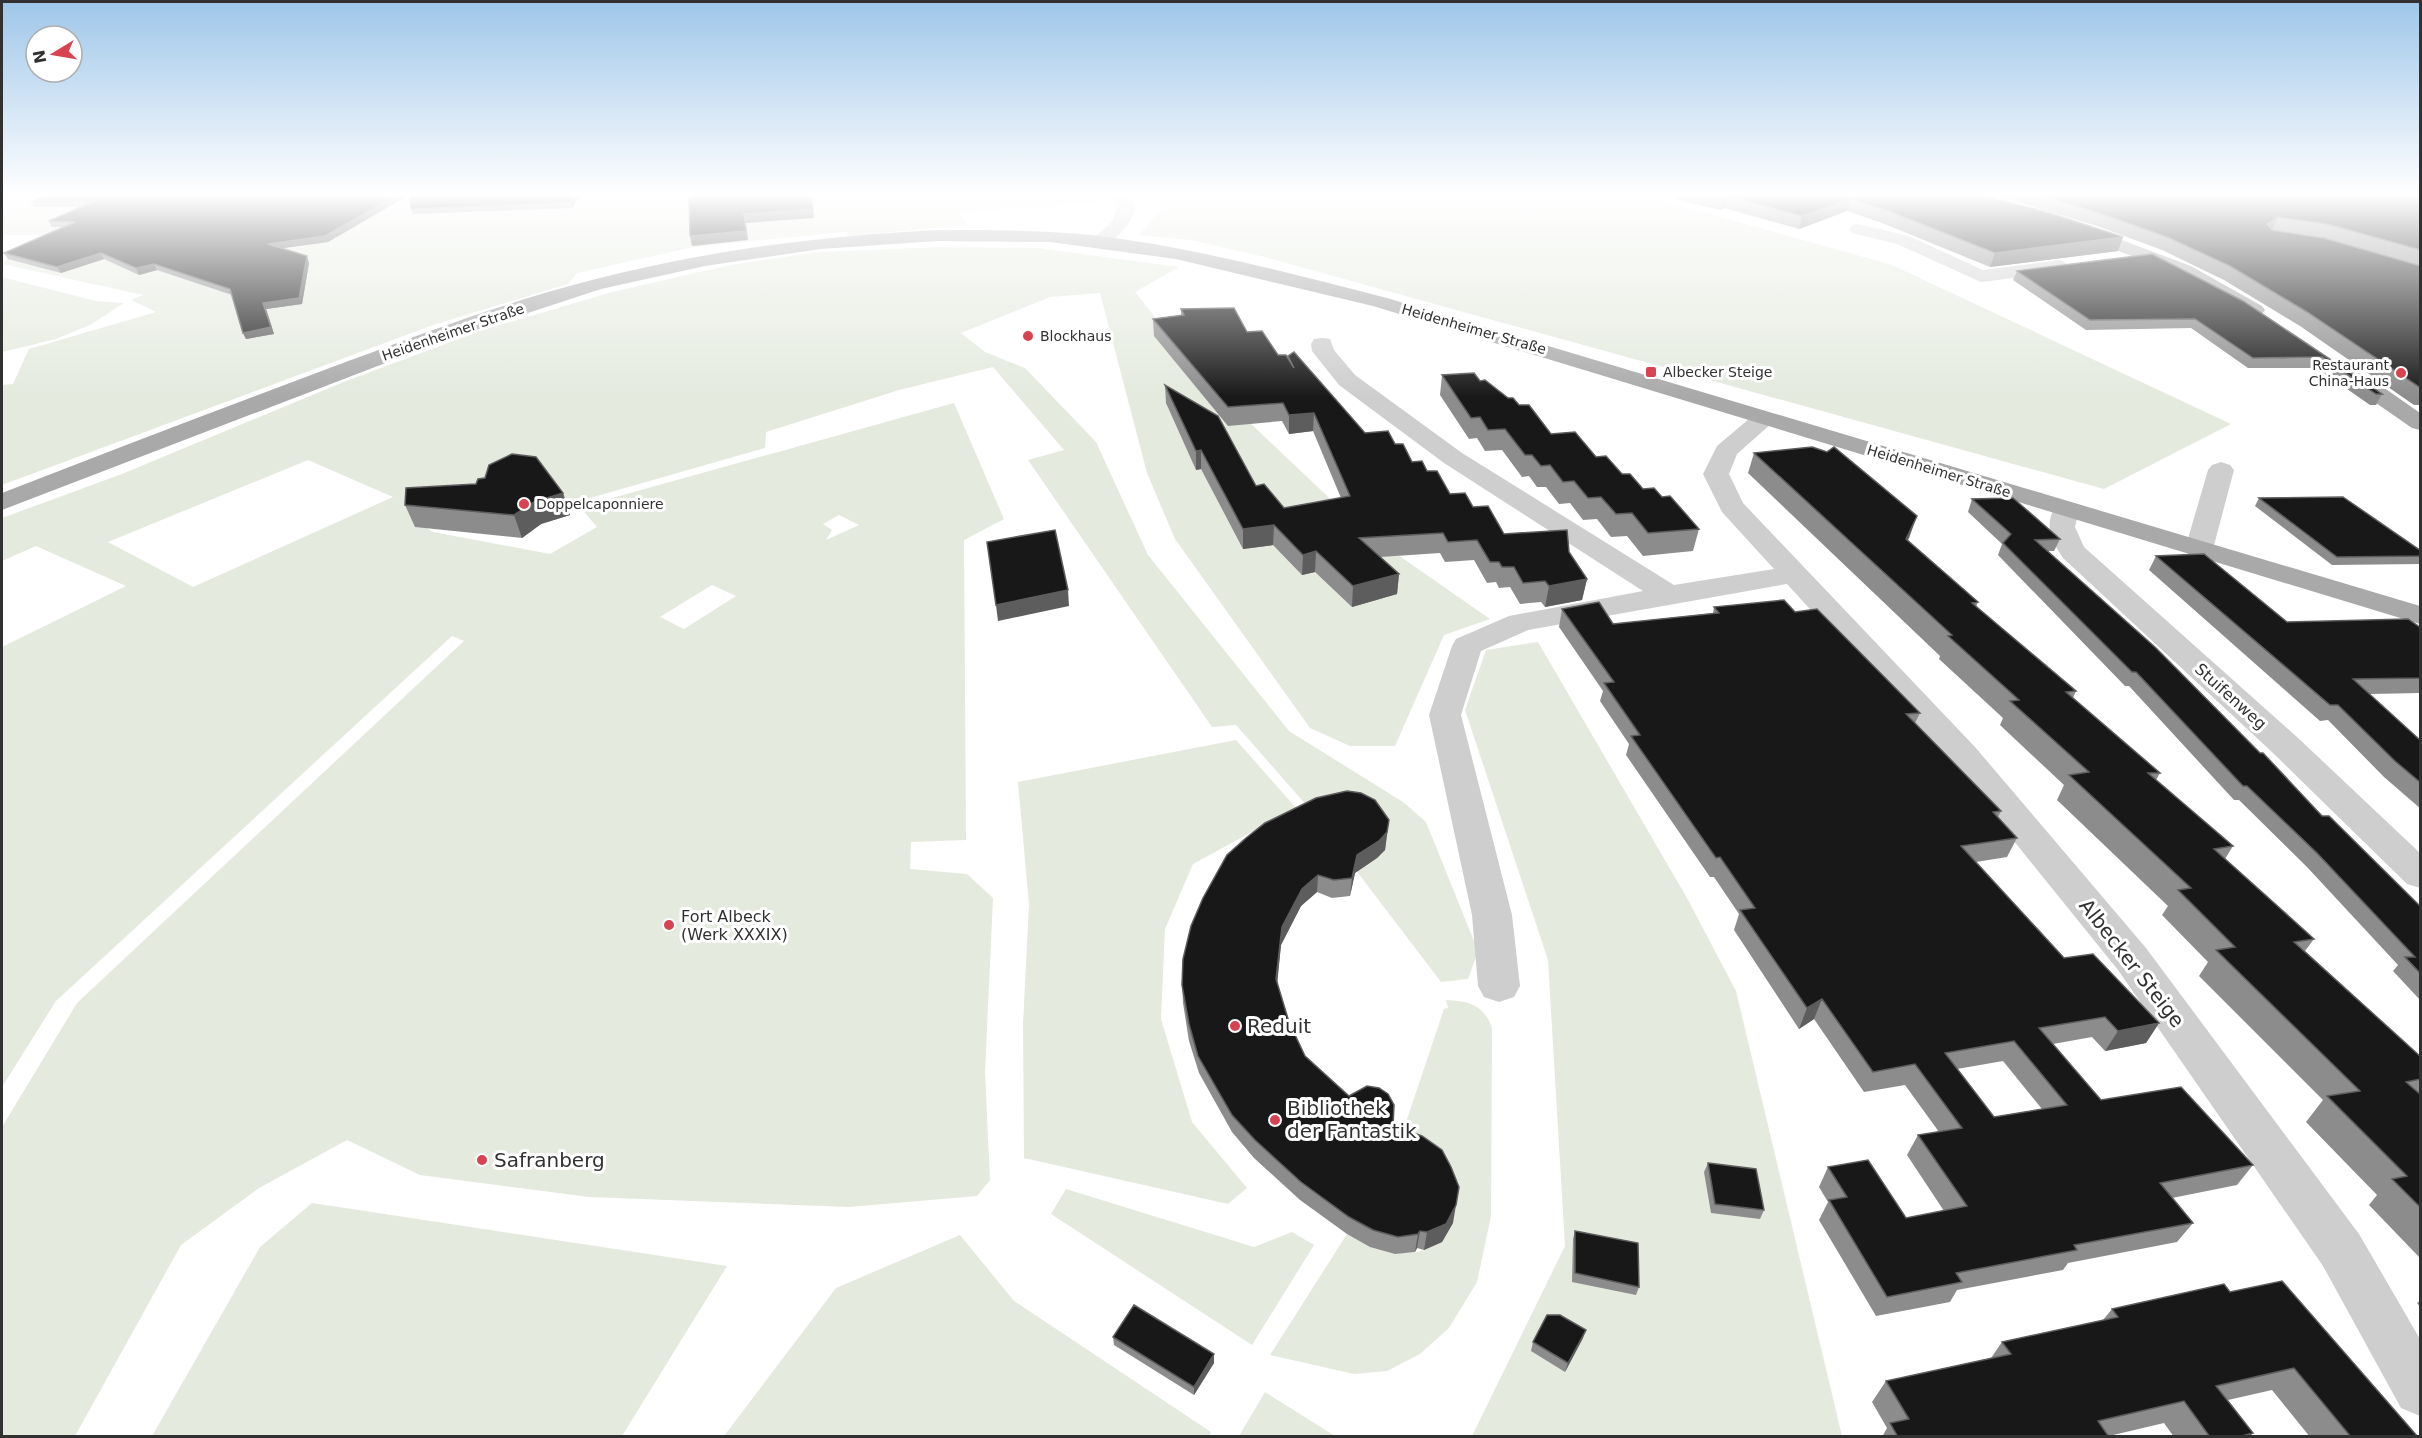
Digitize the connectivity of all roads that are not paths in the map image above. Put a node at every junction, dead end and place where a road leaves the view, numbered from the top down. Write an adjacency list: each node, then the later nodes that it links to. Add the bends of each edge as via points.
1 (703, 263): 12 (main road, Heidenheimer Straße, via 614,281 474,323)
2 (1216, 263): 9 (main road, Heidenheimer Straße, via 1370,299)
3 (1953, 263): 5 (street, via 1981,276)
4 (2166, 263): 6 (main road, via 2214,286)
5 (2082, 264)
6 (2274, 323)
7 (1322, 344): 16 (street, via 1323,351 1347,380 1453,458)
8 (2331, 362): 10 (main road)
9 (1764, 418): 13 (main road, Heidenheimer Straße); 15 (street, Albecker Steige, via 1726,451 1716,474 1731,506)
10 (2421, 423)
11 (2221, 470): 14 (street)
12 (2, 502)
13 (2066, 510): 14 (main road, Heidenheimer Straße); 18 (street, Stuifenweg, via 2060,521 2061,531 2073,552)
14 (2199, 549): 17 (main road, Heidenheimer Straße)
15 (1794, 574): 16 (street); 20 (street, Albecker Steige, via 1963,755 2137,965 2340,1250)
16 (1669, 595): 19 (street, via 1520,622 1467,646 1445,714 1492,915)
17 (2421, 613)
18 (2421, 875)
19 (1499, 986)
20 (2421, 1389)

